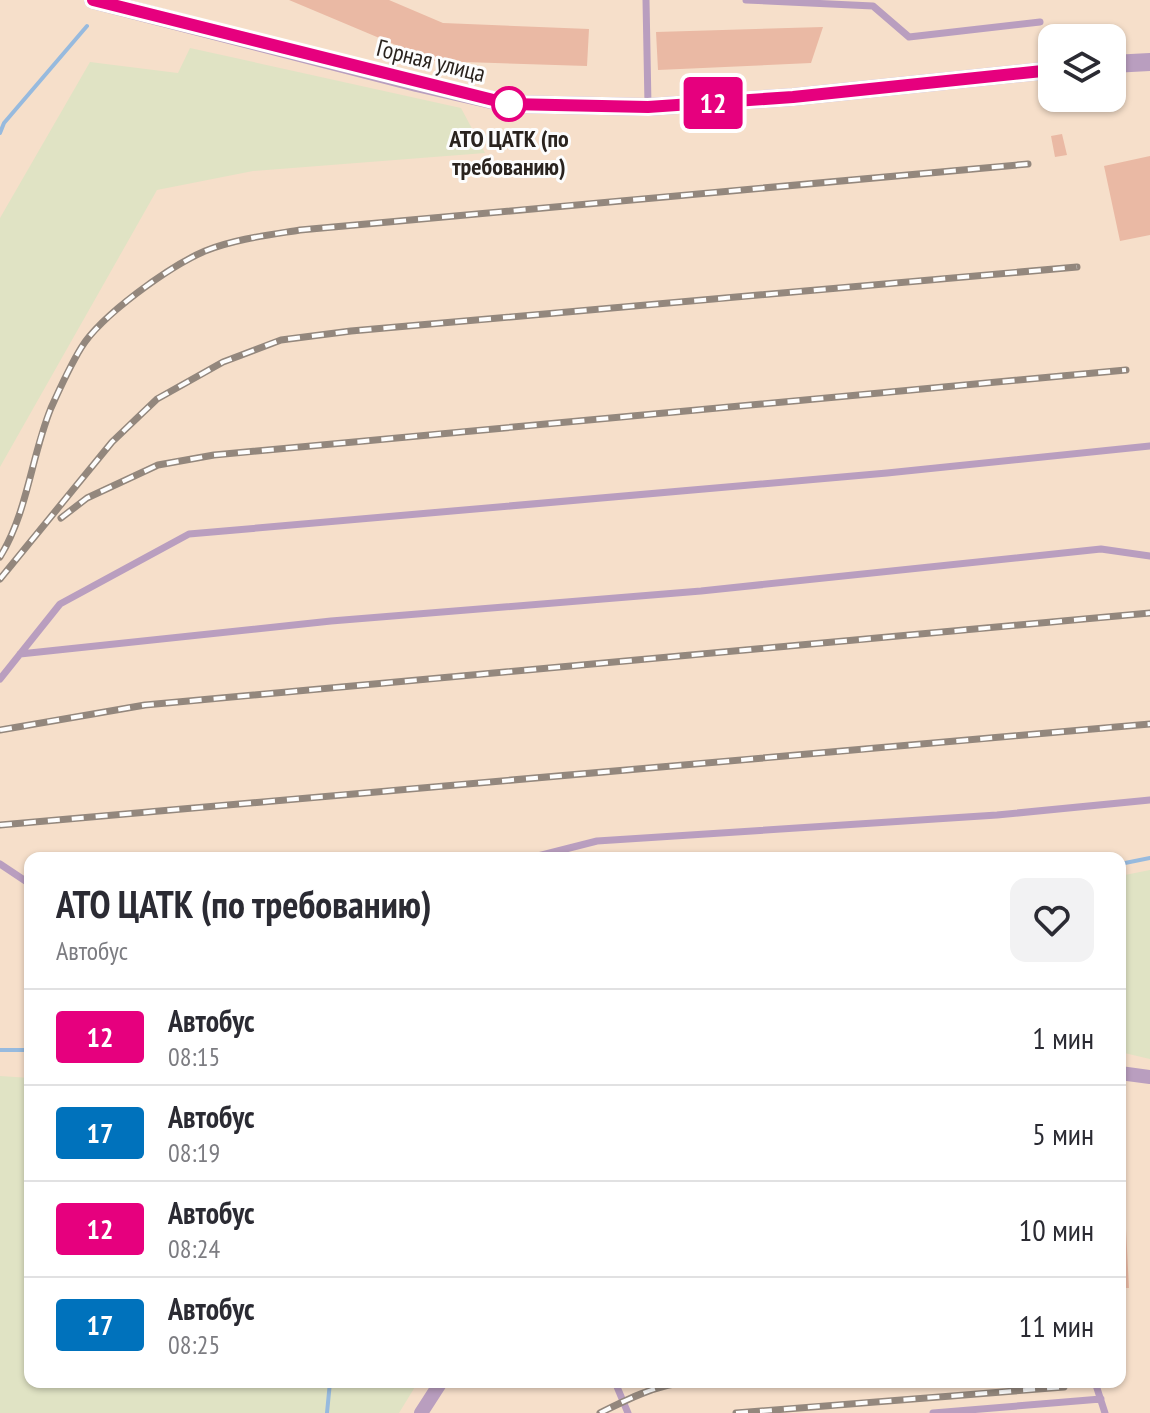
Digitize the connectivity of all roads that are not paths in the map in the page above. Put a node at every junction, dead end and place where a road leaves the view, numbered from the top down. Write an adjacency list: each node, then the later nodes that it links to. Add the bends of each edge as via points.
1 (93, 0): 8 (street, Горная улица, via 509,104)
2 (646, 0): 8 (lane)
3 (746, 0): 4 (lane, via 873,6 909,37)
4 (1040, 22)
5 (1150, 62): 6 (street)
6 (1126, 63)
7 (1038, 71): 8 (street, Горная улица)
8 (648, 107)
9 (1150, 446): 11 (lane, via 189,534 60,604)
10 (1150, 556): 11 (lane, via 1101,549)
11 (20, 654): 12 (lane)
12 (0, 679)
13 (1150, 800): 14 (lane, via 597,841)
14 (554, 852)
15 (0, 864): 16 (lane)
16 (24, 880)
17 (1126, 1074): 18 (street)
18 (1150, 1077)
19 (437, 1388): 23 (street)
20 (618, 1388): 24 (lane)
21 (1097, 1388): 22 (lane)
22 (1101, 1399): 25 (lane); 26 (lane)
23 (421, 1413)
24 (628, 1413)
25 (933, 1413)
26 (1105, 1413)

